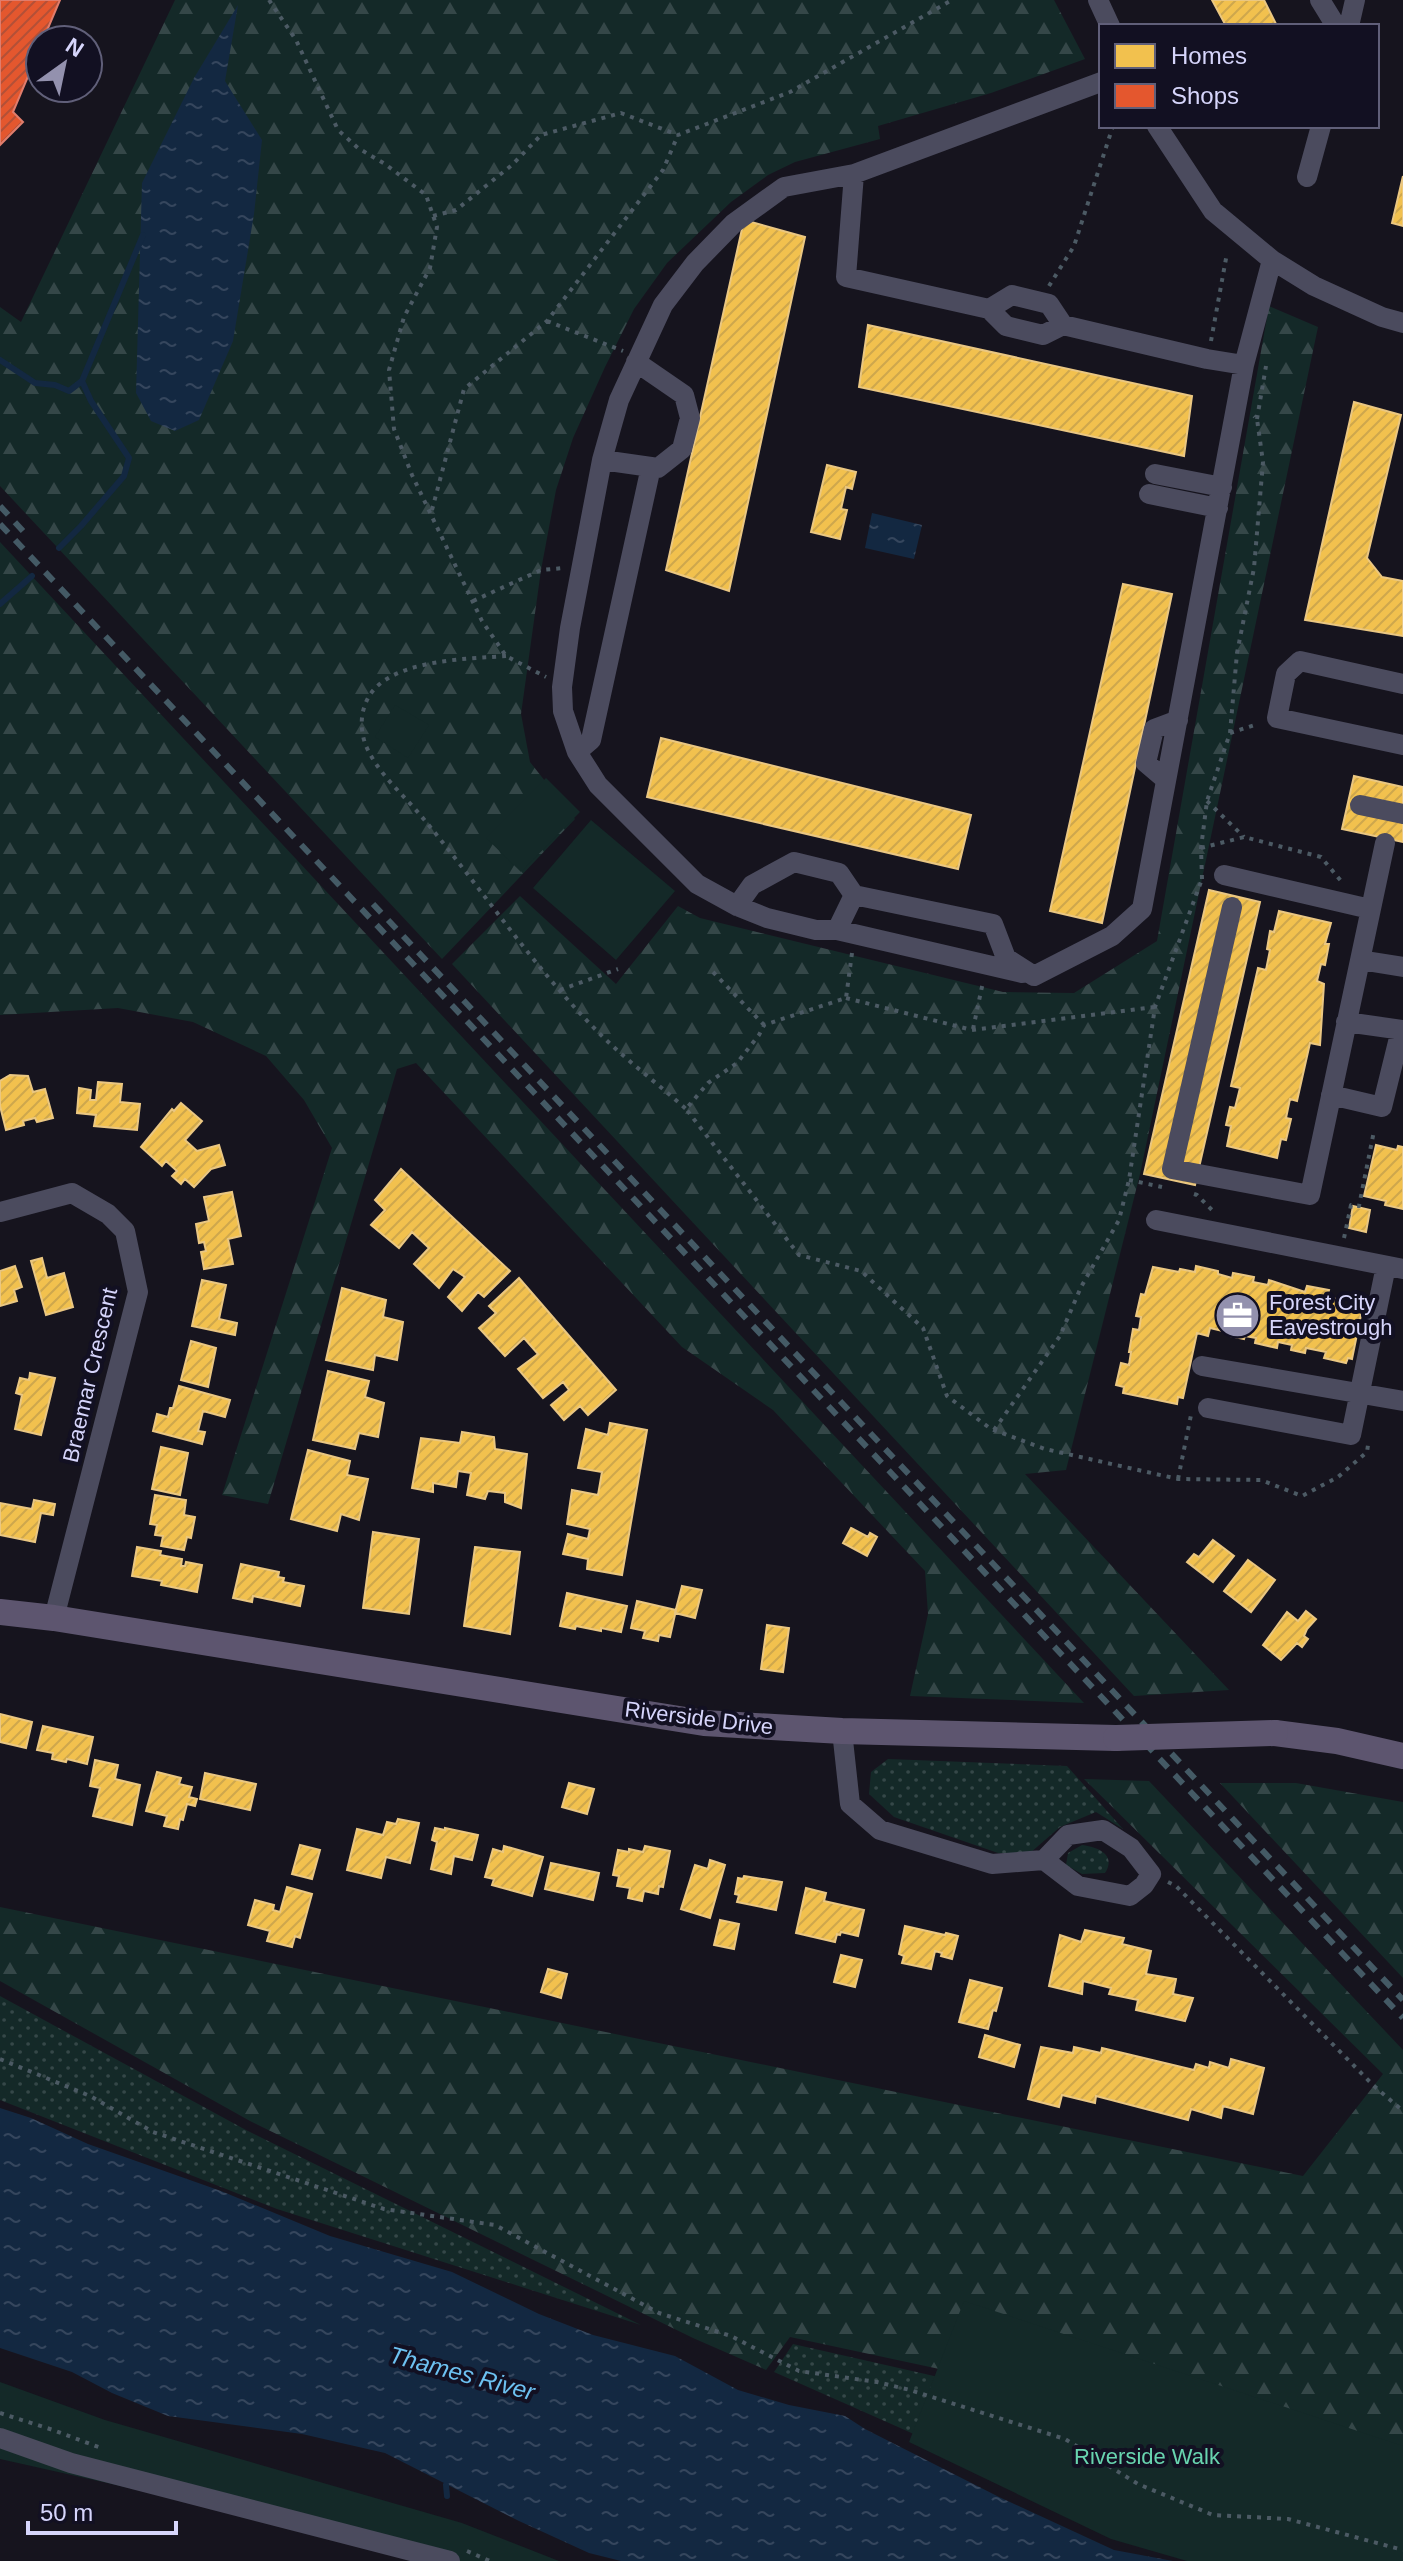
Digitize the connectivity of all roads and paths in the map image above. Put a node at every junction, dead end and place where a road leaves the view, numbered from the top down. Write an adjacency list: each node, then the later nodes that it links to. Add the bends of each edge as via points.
1 (269, 0): 16 (path, via 296,40 338,130 426,195)
2 (952, 0): 13 (path, via 790,92)
3 (1098, 0): 6 (street)
4 (1320, 0): 7 (street)
5 (1355, 0): 8 (street)
6 (1109, 24)
7 (1335, 24)
8 (1349, 24)
9 (1099, 83): 14 (street)
10 (1112, 128): 19 (path, via 1074,246)
11 (1158, 128): 18 (street, via 1213,211)
12 (1320, 128): 15 (street)
13 (678, 135): 16 (path, via 621,113 541,135 456,210); 21 (path, via 663,170)
14 (854, 174): 20 (street, via 846,277); 25 (street, via 784,187 734,223 663,305)
15 (1307, 177)
16 (433, 216): 32 (path, via 437,227 430,268 404,317 389,370 394,429)
17 (1227, 253): 24 (path)
18 (1272, 260): 22 (street, via 1314,286); 26 (street)
19 (1039, 302): 20 (street, via 1012,295); 23 (street, via 1049,304)
20 (989, 309): 23 (street, via 1006,326 1043,335)
21 (547, 321): 25 (path); 32 (path, via 464,389)
22 (1403, 323)
23 (1063, 325): 24 (street)
24 (1207, 359): 26 (street)
25 (637, 360): 28 (street); 29 (street, via 684,395 690,418 682,449 658,468)
26 (1244, 365): 27 (street)
27 (1237, 403): 30 (street); 39 (path, via 1257,419 1263,462)
28 (602, 460): 29 (street); 33 (street)
29 (651, 467): 41 (street, via 591,740)
30 (1222, 487): 31 (street); 31 (street, via 1152,484)
31 (1218, 508): 59 (street, via 1142,909 1112,936)
32 (431, 513): 34 (path)
33 (581, 567): 34 (path, via 541,570); 37 (street)
34 (473, 601): 35 (path)
35 (506, 656): 37 (path); 60 (path, via 442,661 381,681 365,702 361,723 366,745 384,776)
36 (1403, 684): 38 (street, via 1300,661 1286,674)
37 (562, 687): 41 (street, via 563,711)
38 (1277, 718): 39 (path); 40 (street)
39 (1230, 733): 42 (path)
40 (1403, 745)
41 (577, 752): 51 (street, via 598,785 697,884)
42 (1207, 801): 45 (path); 47 (path)
43 (1360, 805): 44 (street)
44 (1403, 814)
45 (1244, 837): 47 (path); 52 (path, via 1321,857)
46 (1385, 843): 52 (street)
47 (1201, 848): 48 (path)
48 (1202, 879): 49 (path); 62 (path)
49 (1232, 888): 52 (street); 67 (street, via 1172,1169 1310,1195)
50 (854, 895): 51 (street, via 839,873 794,862 752,885); 53 (street); 59 (street, via 993,924 1006,958)
51 (737, 906): 53 (street, via 816,930)
52 (1366, 908): 54 (street)
53 (846, 932): 55 (street); 61 (path)
54 (1360, 960): 56 (street); 63 (street)
55 (987, 964): 59 (street); 65 (path)
56 (1403, 967)
57 (618, 969): 60 (path)
58 (713, 972): 64 (path)
59 (1034, 976)
60 (560, 990): 68 (path, via 599,1033)
61 (846, 998): 64 (path); 65 (path)
62 (1155, 1007): 65 (path); 70 (path)
63 (1346, 1022): 66 (street); 67 (street)
64 (764, 1025): 68 (path, via 737,1063 708,1083)
65 (972, 1030)
66 (1402, 1030): 67 (street, via 1382,1107)
67 (1331, 1095)
68 (686, 1109): 82 (path, via 799,1255 861,1271 923,1328 947,1396)
69 (1374, 1131): 76 (path, via 1359,1206 1351,1205)
70 (1129, 1180): 71 (path); 82 (path, via 1119,1220 1060,1336)
71 (1170, 1189)
72 (1184, 1192): 75 (path, via 1197,1195)
73 (0, 1212): 86 (street, Braemar Crescent, via 72,1193 125,1231 138,1292)
74 (1156, 1220): 75 (street)
75 (1236, 1236): 76 (street)
76 (1341, 1256): 77 (street)
77 (1394, 1268): 79 (street)
78 (1202, 1366): 79 (street)
79 (1360, 1393): 80 (street); 81 (street, via 1351,1435)
80 (1403, 1401)
81 (1200, 1408): 84 (path)
82 (994, 1430): 84 (path, via 1045,1449)
83 (1369, 1439): 84 (path, via 1367,1452 1338,1477 1302,1496 1261,1480)
84 (1178, 1479)
85 (0, 1612): 86 (main road, Riverside Drive)
86 (54, 1618): 87 (main road, Riverside Drive, via 704,1723)
87 (842, 1731): 88 (main road, Riverside Drive, bridge, via 1095,1737 1275,1733); 89 (street, via 850,1804 880,1830 992,1864)
88 (1403, 1756)
89 (1044, 1860): 90 (street, via 1078,1886 1130,1896); 90 (street, via 1068,1835 1103,1830 1131,1848)
90 (1151, 1874): 92 (path, via 1176,1886)
91 (0, 2059): 94 (path, via 90,2096 153,2132 384,2209 495,2225 659,2313 731,2336 799,2371 910,2390 1065,2439 1138,2484 1213,2515 1288,2519)
92 (1403, 2111)
93 (0, 2438): 95 (street, via 86,2467)
94 (1403, 2550)
95 (450, 2561)

